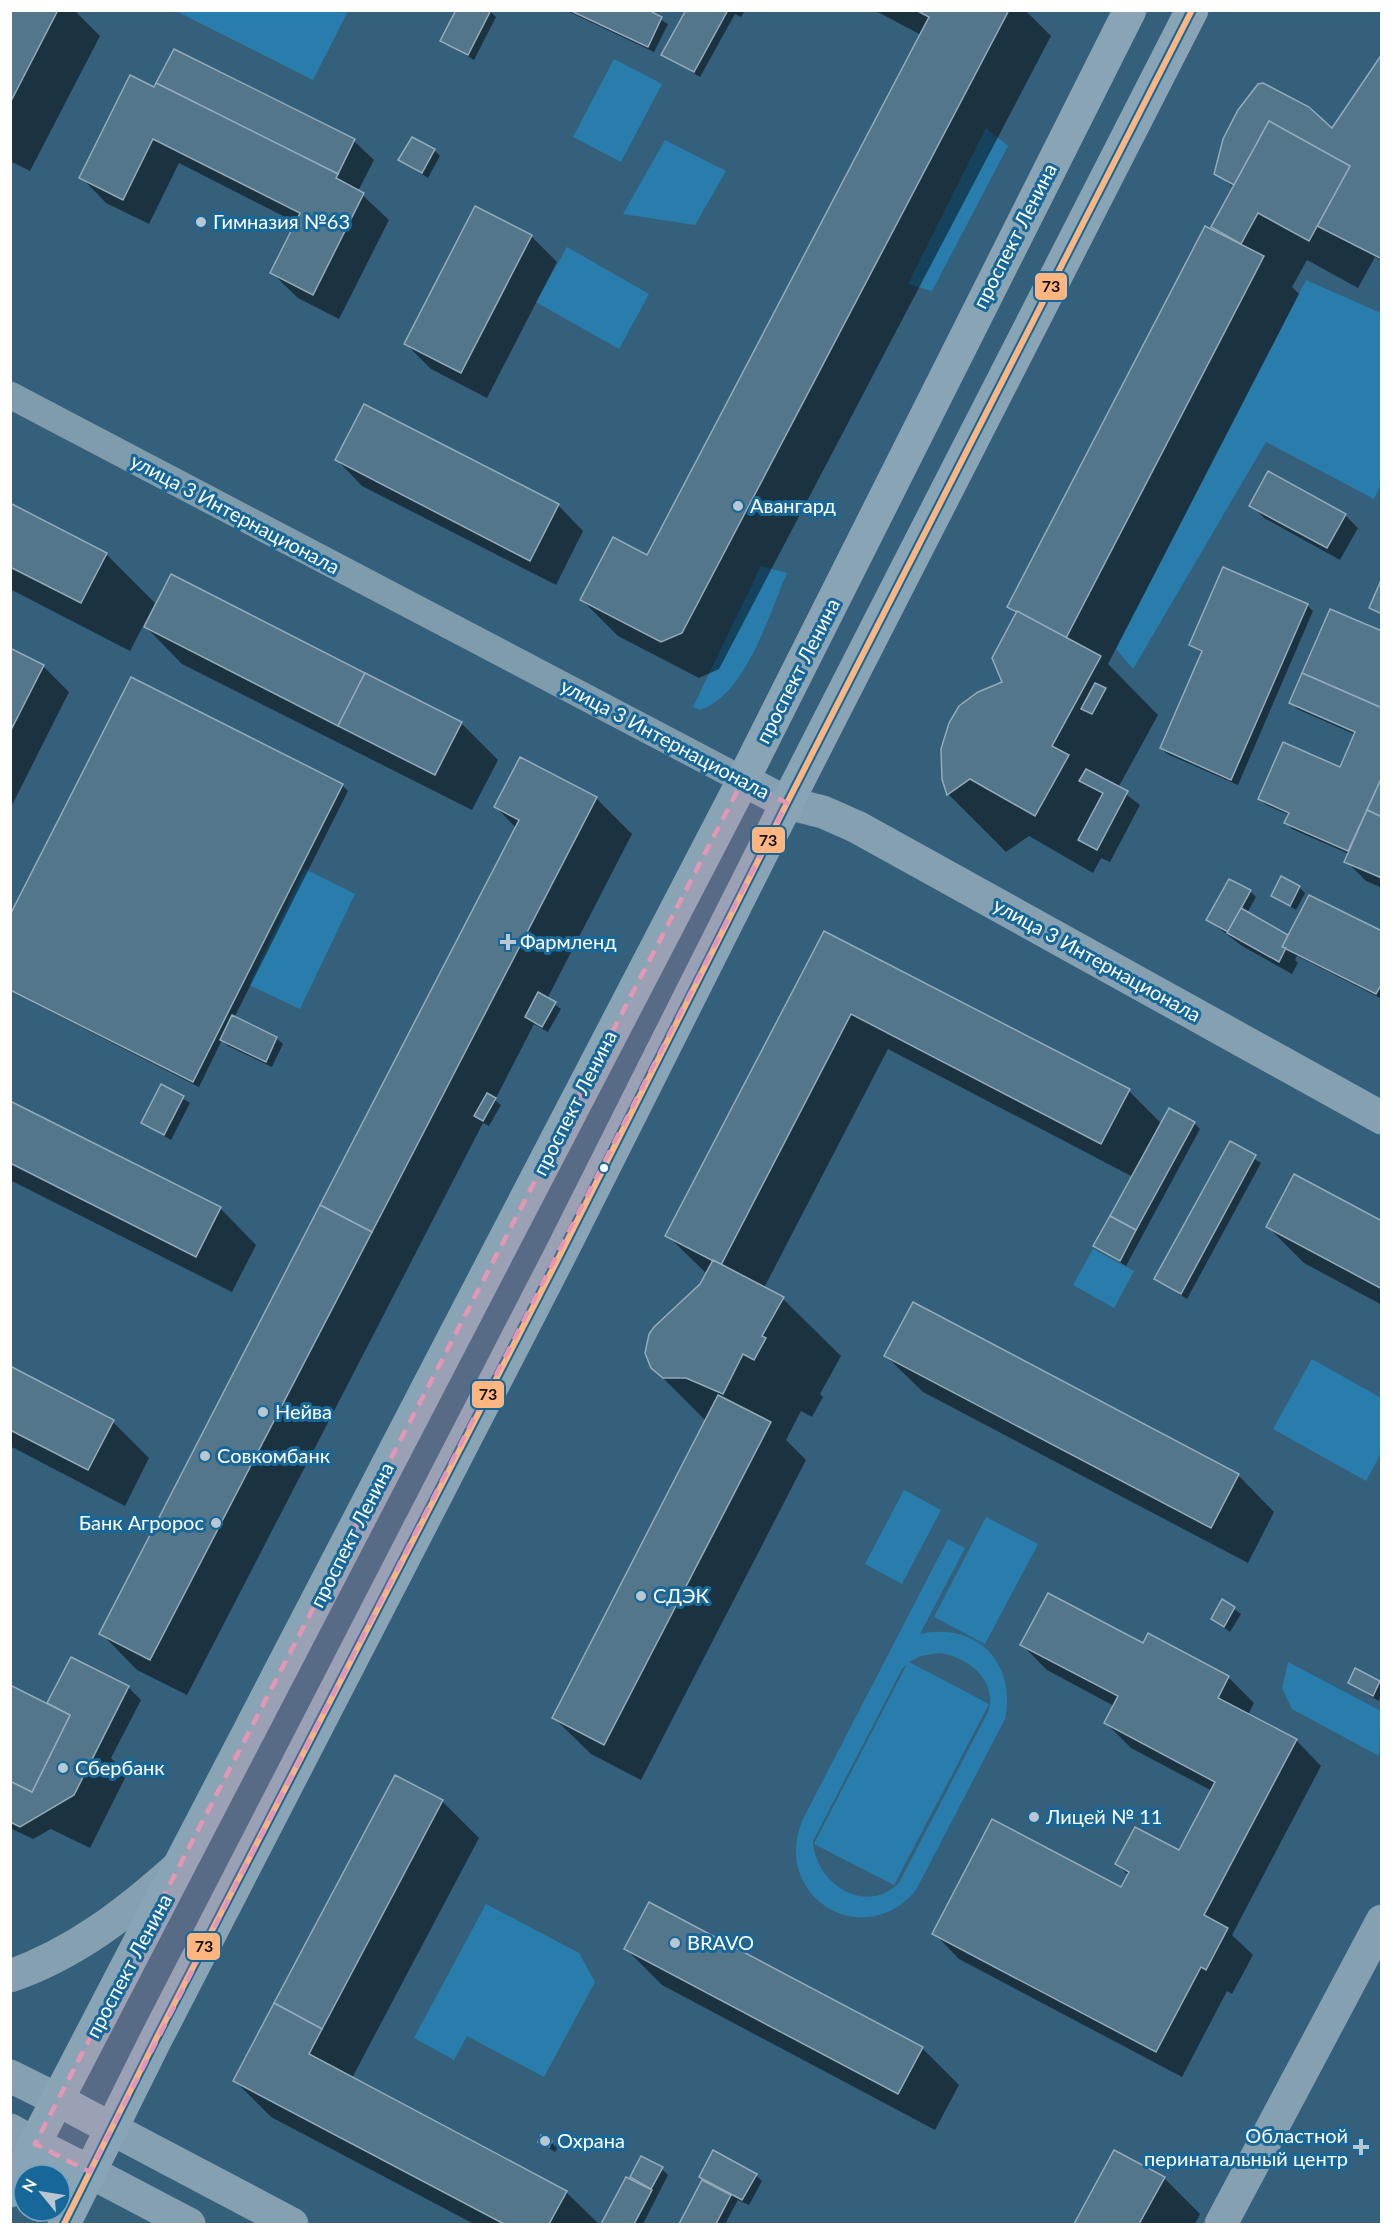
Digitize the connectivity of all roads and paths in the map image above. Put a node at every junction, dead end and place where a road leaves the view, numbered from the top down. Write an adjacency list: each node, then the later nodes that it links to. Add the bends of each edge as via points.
1 (1131, 10): 4 (main road, проспект Ленина)
2 (1192, 10): 5 (main road)
3 (10, 395): 4 (street, улица 3 Интернационала)
4 (743, 780): 5 (street, улица 3 Интернационала); 7 (main road, проспект Ленина)
5 (787, 803): 6 (street, улица 3 Интернационала, via 824,812 857,827); 12 (main road)
6 (1382, 1118)
7 (183, 1863): 9 (street, via 132,1908 99,1930); 11 (main road, проспект Ленина)
8 (1382, 1921): 19 (street)
9 (10, 1976)
10 (10, 2076): 11 (street)
11 (58, 2100): 12 (main road); 13 (main road, проспект Ленина)
12 (112, 2129): 14 (main road); 18 (street)
13 (23, 2137): 14 (main road); 15 (main road, проспект Ленина)
14 (90, 2172): 16 (main road); 17 (street)
15 (10, 2191)
16 (64, 2224)
17 (189, 2224)
18 (292, 2224)
19 (1221, 2224)

